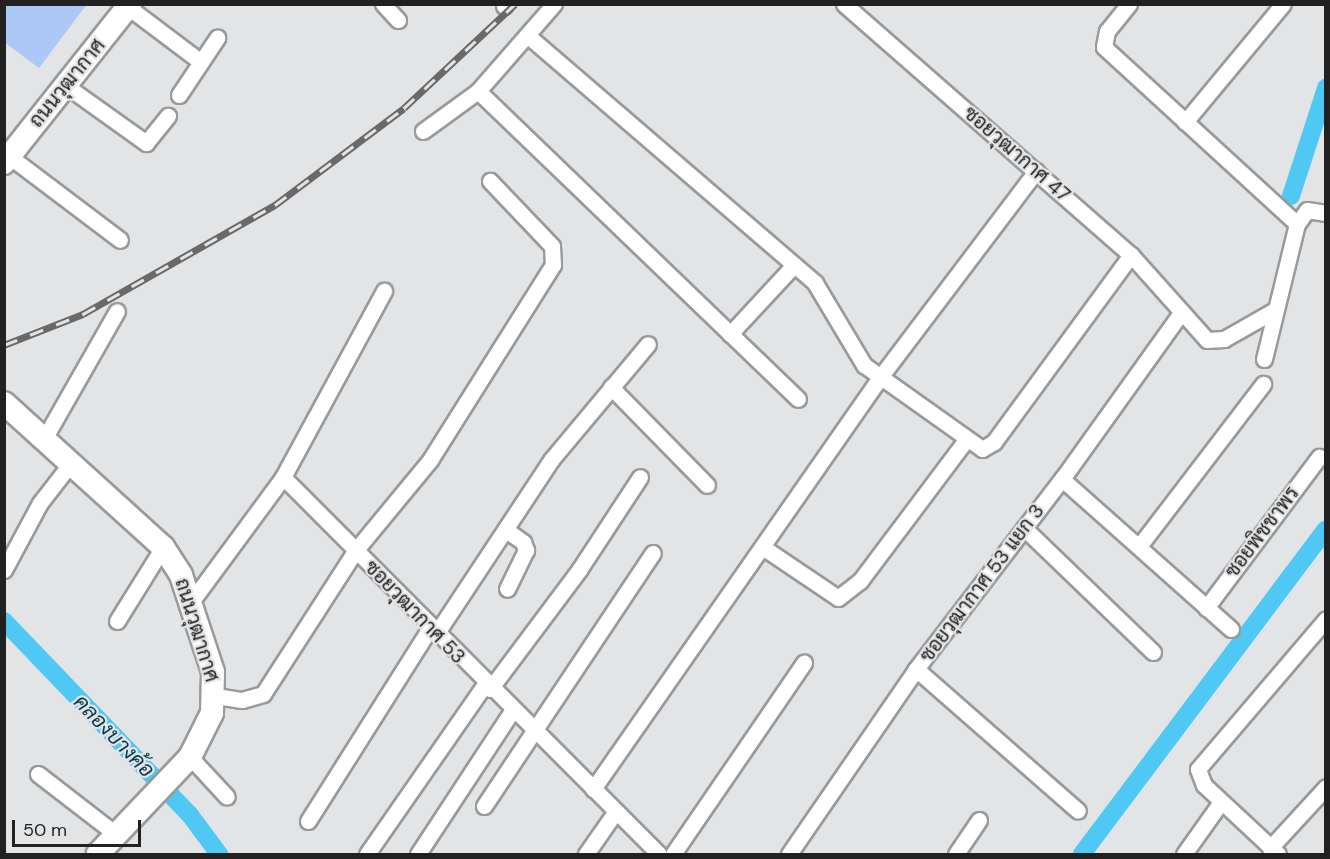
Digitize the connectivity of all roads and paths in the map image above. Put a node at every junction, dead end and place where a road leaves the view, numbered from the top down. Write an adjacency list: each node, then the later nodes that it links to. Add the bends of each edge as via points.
1 (383, 4): 7 (street)
2 (554, 4): 8 (street)
3 (844, 4): 18 (street, ซอยวุฒากาศ 47)
4 (1129, 4): 15 (street, via 1107,31 1104,47)
5 (1283, 4): 15 (street)
6 (127, 5): 10 (street); 11 (main road, ถนนวุฒากาศ)
7 (398, 20)
8 (527, 34): 12 (street); 24 (street)
9 (217, 38): 10 (street)
10 (201, 62): 13 (street)
11 (65, 85): 14 (street, via 146,143); 17 (main road, ถนนวุฒากาศ)
12 (478, 91): 16 (street); 29 (street)
13 (179, 95)
14 (168, 116)
15 (1185, 122): 21 (street)
16 (423, 131)
17 (7, 160): 22 (street)
18 (1036, 171): 23 (street, ซอยวุฒากาศ 47); 32 (street)
19 (490, 181): 50 (street, via 552,246 553,265 430,460)
20 (1326, 213): 21 (street, via 1307,210)
21 (1297, 224): 26 (street)
22 (120, 240)
23 (1131, 255): 28 (street, ซอยวุฒากาศ 47); 38 (street, via 994,442 982,449)
24 (794, 265): 29 (street); 32 (street, via 815,283 857,358)
25 (384, 291): 41 (street)
26 (1275, 310): 28 (street, ซอยวุฒากาศ 47, via 1216,342 1201,335); 31 (street)
27 (117, 311): 37 (street)
28 (1180, 314): 43 (street, ซอยวุฒากาศ 53 แยก 3)
29 (730, 334): 35 (street)
30 (648, 344): 34 (street)
31 (1263, 359)
32 (882, 376): 38 (street); 49 (street)
33 (1263, 384): 47 (street)
34 (611, 387): 44 (street); 46 (street, via 551,460)
35 (798, 399)
36 (4, 403): 37 (main road, ถนนวุฒากาศ)
37 (44, 439): 40 (main road, ถนนวุฒากาศ)
38 (966, 440): 49 (street, via 860,581 838,598)
39 (1319, 457): 55 (street, ซอยพิชชาพร)
40 (71, 463): 48 (main road, ถนนวุฒากาศ); 52 (street, via 40,503)
41 (283, 477): 50 (street, ซอยวุฒากาศ 53); 54 (street)
42 (640, 477): 63 (street, via 579,570)
43 (1062, 479): 45 (street, ซอยวุฒากาศ 53 แยก 3); 47 (street)
44 (707, 485)
45 (1024, 528): 60 (street); 62 (street, ซอยวุฒากาศ 53 แยก 3)
46 (506, 530): 53 (street, via 523,542 526,550); 59 (street)
47 (1140, 545): 55 (street)
48 (163, 547): 54 (main road, ถนนวุฒากาศ); 57 (street)
49 (764, 548): 70 (street)
50 (355, 551): 59 (street, ซอยวุฒากาศ 53); 64 (street, via 263,694 242,700)
51 (654, 553): 66 (street)
52 (4, 570)
53 (507, 589)
54 (191, 602): 64 (main road, ถนนวุฒากาศ)
55 (1206, 609): 58 (street)
56 (1326, 619): 72 (street, via 1198,769 1200,778)
57 (117, 621)
58 (1231, 629)
59 (433, 631): 63 (street, ซอยวุฒากาศ 53); 77 (street)
60 (1153, 652)
61 (804, 663): 85 (street)
62 (916, 669): 75 (street); 86 (street, ซอยวุฒากาศ 53 แยก 3)
63 (488, 687): 65 (street, ซอยวุฒากาศ 53); 81 (street)
64 (216, 696): 67 (main road, ถนนวุฒากาศ)
65 (512, 711): 66 (street, ซอยวุฒากาศ 53); 82 (street)
66 (535, 734): 70 (street, ซอยวุฒากาศ 53); 73 (street)
67 (190, 756): 71 (street); 78 (main road, ถนนวุฒากาศ)
68 (38, 774): 78 (street)
69 (1326, 787): 79 (street)
70 (593, 789): 74 (street, ซอยวุฒากาศ 53)
71 (227, 797)
72 (1221, 802): 79 (street); 88 (street)
73 (484, 806)
74 (616, 811): 83 (street); 84 (street, ซอยวุฒากาศ 53)
75 (1078, 811)
76 (979, 820): 87 (street)
77 (308, 821)
78 (117, 835): 80 (main road, ถนนวุฒากาศ)
79 (1274, 851)
80 (98, 855)
81 (368, 855)
82 (418, 855)
83 (586, 855)
84 (659, 855)
85 (673, 855)
86 (789, 855)
87 (956, 855)
88 (1184, 855)

